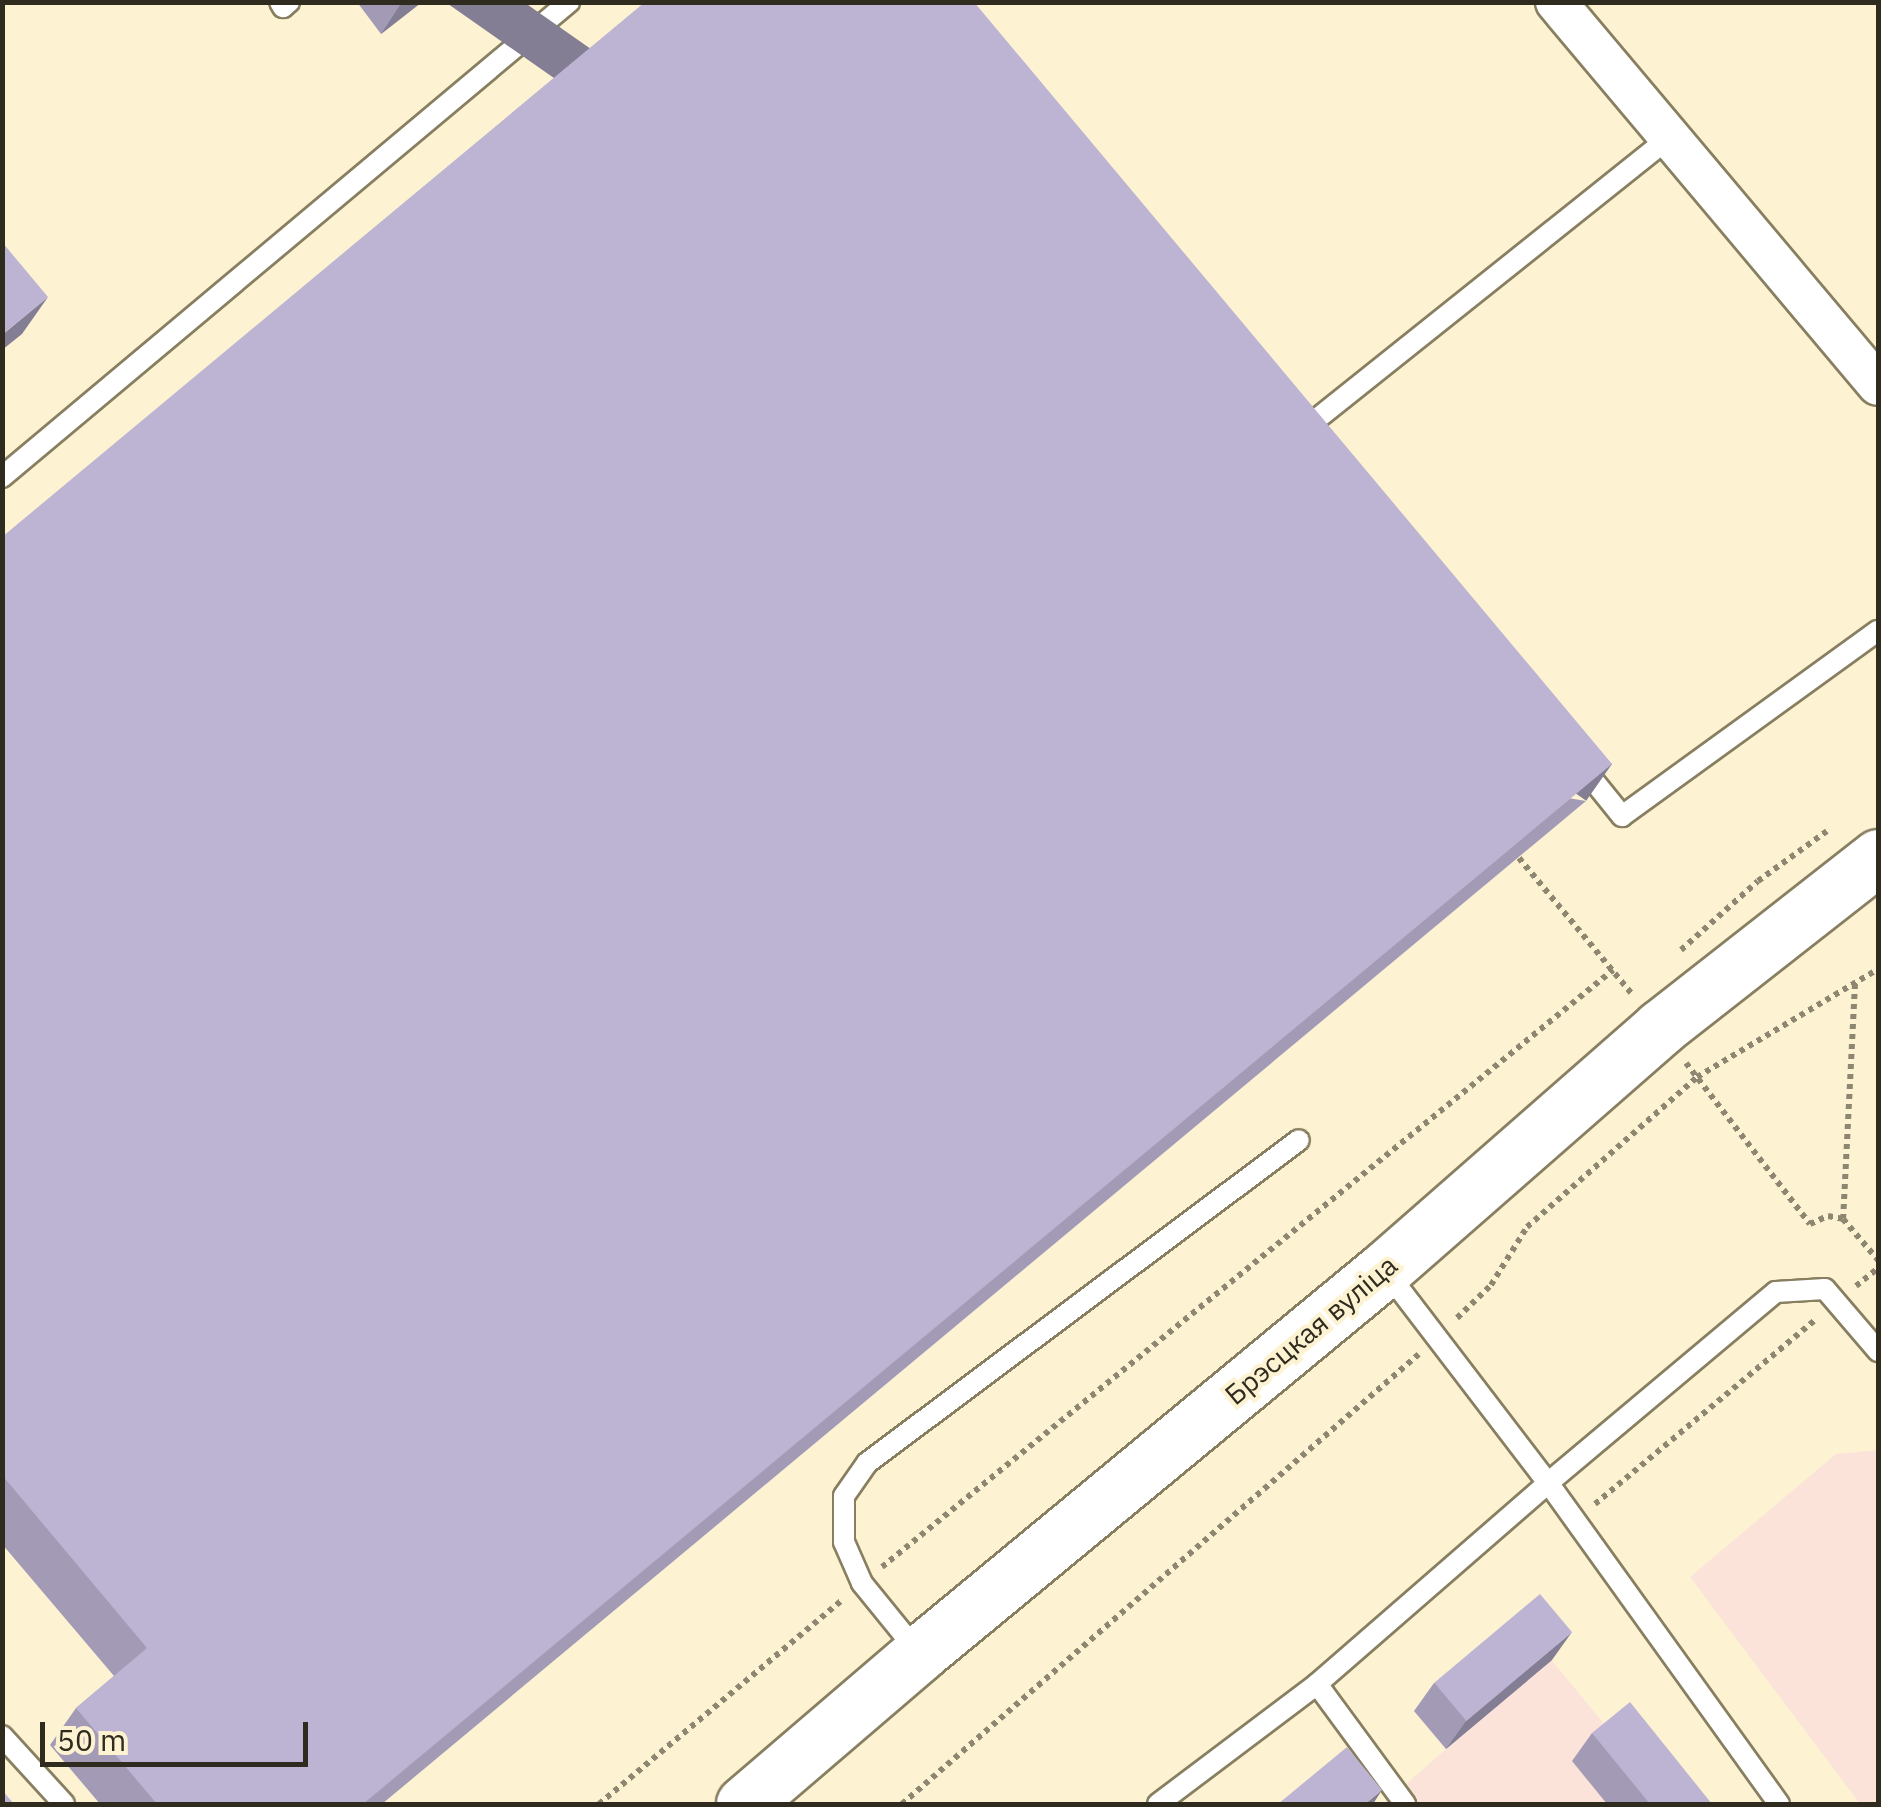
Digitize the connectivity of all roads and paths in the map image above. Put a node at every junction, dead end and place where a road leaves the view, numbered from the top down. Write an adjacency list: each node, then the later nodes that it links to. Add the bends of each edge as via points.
1 (280, 2): 2 (lane)
2 (289, 2)
3 (568, 2): 8 (lane)
4 (1556, 2): 5 (street)
5 (1670, 137): 6 (street); 7 (lane, via 1308,426)
6 (1878, 385)
7 (1332, 456)
8 (2, 477)
9 (1878, 631): 10 (lane, via 1622,816)
10 (1562, 741)
11 (1827, 831): 13 (path)
12 (1878, 856): 22 (main road, Брэсцкая вуліца, via 1660,1028)
13 (1674, 956)
14 (1878, 969): 17 (path)
15 (1613, 970): 28 (path)
16 (1646, 981): 18 (path)
17 (1854, 983): 20 (path, via 1843,1219); 24 (path, via 1697,1078 1647,1119 1526,1227 1490,1285)
18 (1632, 994)
19 (1299, 1140): 28 (lane, via 867,1463 844,1496 844,1542)
20 (1878, 1260)
21 (1878, 1268): 23 (path)
22 (1385, 1269): 24 (lane); 29 (main road, Брэсцкая вуліца)
23 (1836, 1302): 25 (lane); 26 (lane, via 1825,1290 1776,1292); 27 (path)
24 (1437, 1338): 26 (lane); 35 (path)
25 (1878, 1351)
26 (1548, 1483): 27 (lane); 30 (lane)
27 (1578, 1519): 38 (lane)
28 (862, 1583): 29 (lane); 33 (path)
29 (920, 1653): 34 (main road, Брэсцкая вуліца)
30 (1317, 1684): 36 (lane); 37 (lane)
31 (2, 1736): 32 (lane)
32 (64, 1804)
33 (599, 1804)
34 (744, 1804)
35 (902, 1804)
36 (1158, 1804)
37 (1405, 1804)
38 (1779, 1804)

